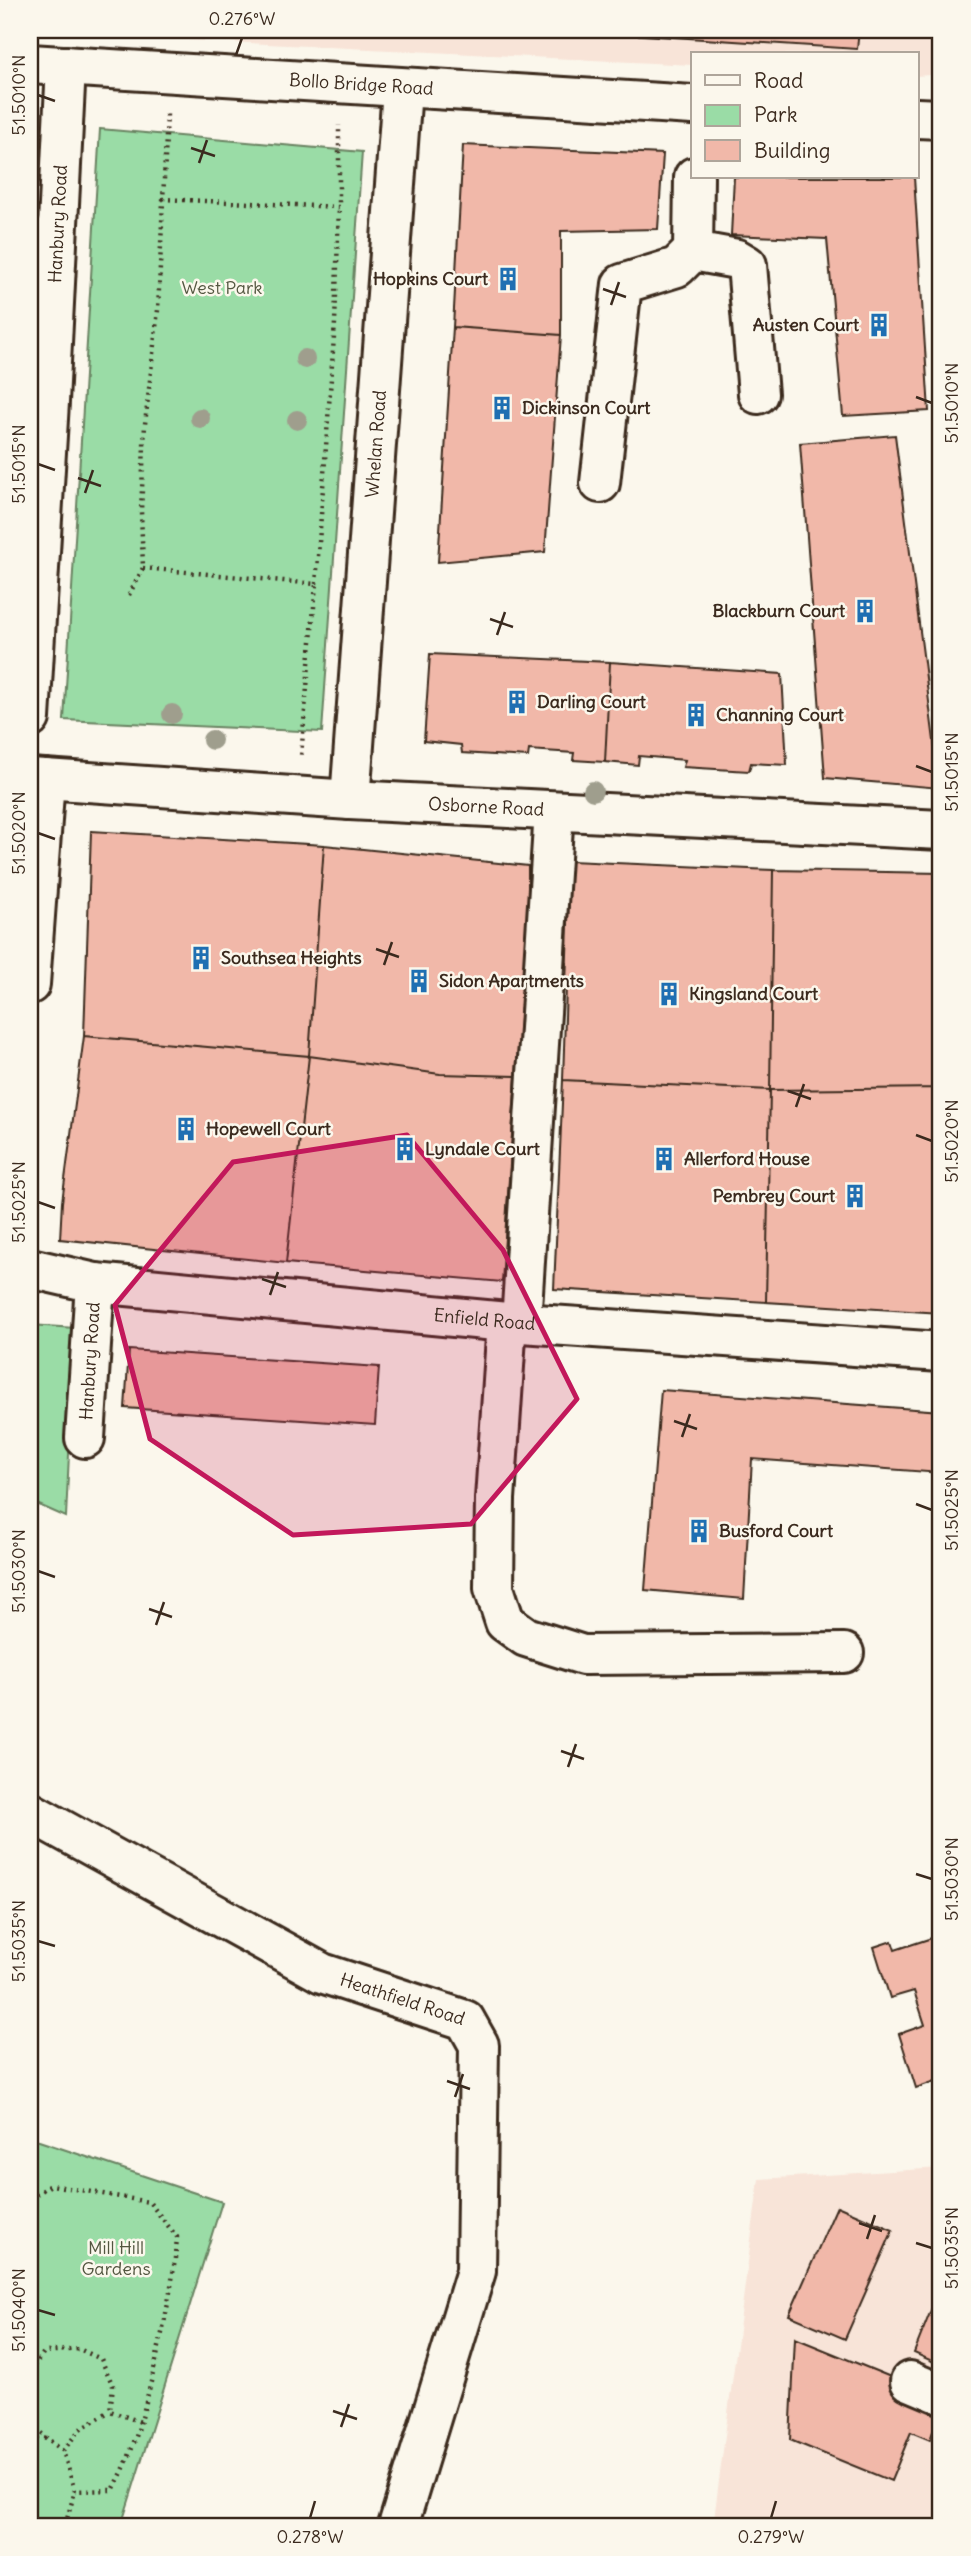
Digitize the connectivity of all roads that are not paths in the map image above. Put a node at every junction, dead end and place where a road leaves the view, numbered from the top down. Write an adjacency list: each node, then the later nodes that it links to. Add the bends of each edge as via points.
1 (48, 65): 2 (street, Bollo Bridge Road); 10 (street, Hanbury Road, via 50,402)
2 (402, 89): 3 (street, Bollo Bridge Road); 12 (street, Whelan Road)
3 (691, 105)
4 (918, 118): 5 (street)
5 (941, 120)
6 (694, 178): 7 (street)
7 (693, 251): 8 (street, via 747,265); 9 (street, via 677,267 622,284)
8 (758, 394)
9 (600, 483)
10 (30, 718)
11 (37, 778): 12 (street, Osborne Road, via 125,798); 15 (street)
12 (350, 800): 13 (street, Osborne Road)
13 (554, 811): 14 (street, Osborne Road); 18 (street)
14 (941, 831)
15 (30, 984)
16 (30, 1268): 17 (street, Enfield Road)
17 (95, 1283): 18 (street, Enfield Road); 20 (street, Hanbury Road)
18 (514, 1323): 19 (street, Enfield Road); 21 (street, via 495,1499 494,1588 505,1622 526,1637 583,1655)
19 (941, 1352)
20 (85, 1438)
21 (844, 1653)
22 (30, 1812): 23 (street, Heathfield Road, via 322,1973 465,2020 479,2045 476,2271)
23 (398, 2526)

